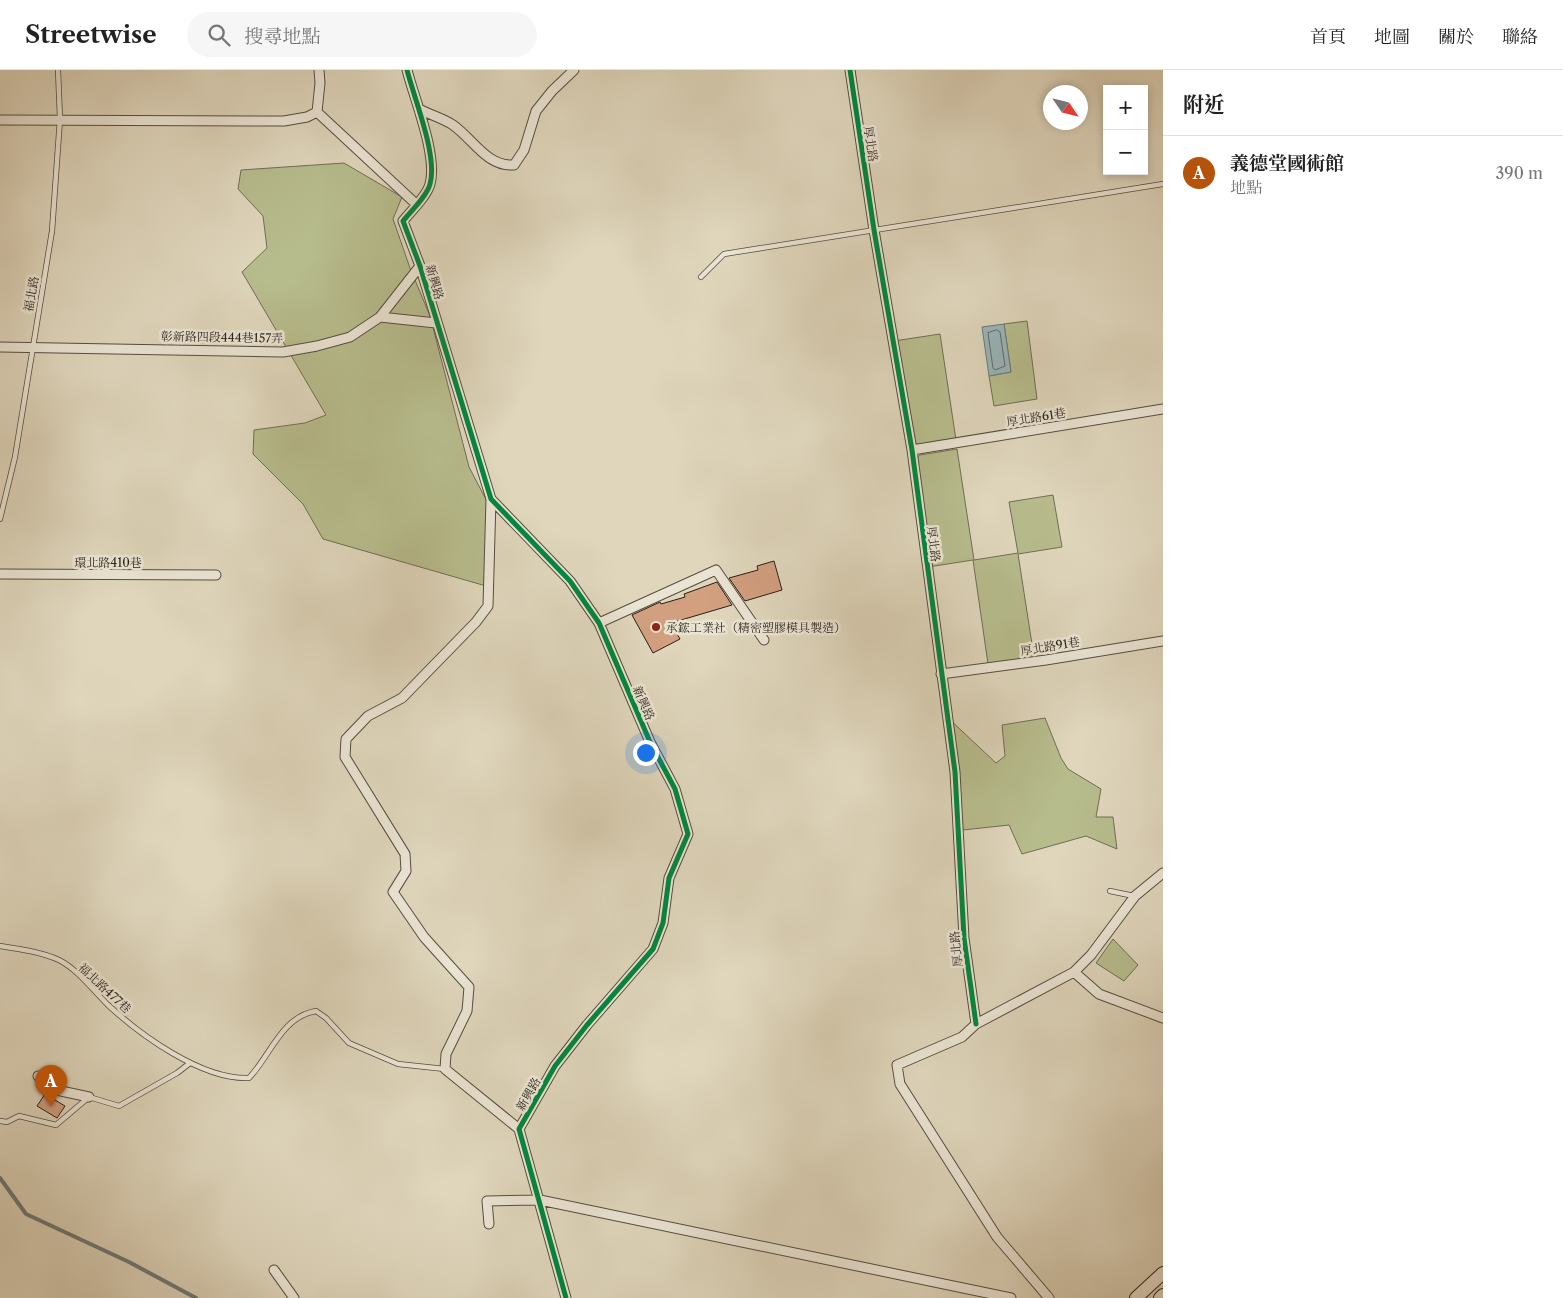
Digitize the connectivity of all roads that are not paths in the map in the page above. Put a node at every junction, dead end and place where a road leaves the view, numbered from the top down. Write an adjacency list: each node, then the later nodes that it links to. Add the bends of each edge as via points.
1 (58, 70): 8 (lane, 福北路)
2 (319, 70): 7 (street)
3 (407, 70): 6 (street)
4 (574, 70): 6 (street, via 536,112 524,150 514,165 489,158 452,125)
5 (850, 70): 12 (street, 厚北路)
6 (421, 110): 11 (street, via 432,172 430,186)
7 (317, 112): 8 (street, via 284,121); 11 (street)
8 (60, 119): 9 (street); 18 (lane, 福北路, via 52,231)
9 (0, 120)
10 (1163, 184): 12 (lane)
11 (416, 204): 13 (street, 新興路, via 403,221)
12 (874, 230): 14 (lane, via 724,254); 20 (street, 厚北路)
13 (420, 266): 15 (street, 彰新路四段444巷157弄); 16 (street, 新興路)
14 (701, 277)
15 (380, 317): 16 (street); 18 (street, 彰新路四段444巷157弄, via 350,336 283,352)
16 (436, 323): 21 (street, 新興路)
17 (0, 347): 18 (street, 彰新路四段444巷157弄)
18 (32, 347): 22 (lane, 福北路, via 15,457)
19 (1163, 409): 20 (street, 厚北路61巷)
20 (912, 450): 28 (street, 厚北路)
21 (491, 499): 25 (street, 新興路, via 570,581); 37 (street, via 488,606 402,698 368,716 346,739 345,757 405,854 406,871 393,892 424,937 469,988 467,1011 446,1054)
22 (0, 519)
23 (0, 574): 24 (street, 環北路410巷)
24 (216, 575)
25 (599, 623): 26 (street, via 716,570); 41 (street, 新興路, via 650,742 675,789 688,834 669,878 663,923 653,949 555,1066)
26 (764, 640)
27 (1163, 641): 28 (street, 厚北路91巷)
28 (941, 674): 35 (street, 厚北路, via 955,772 964,938)
29 (1163, 873): 31 (street)
30 (1110, 892): 31 (lane)
31 (1135, 896): 33 (street, via 1091,955)
32 (0, 946): 36 (lane, 福北路477巷, via 60,961 127,1023)
33 (1074, 972): 34 (street, via 1099,994); 35 (street)
34 (1163, 1018)
35 (976, 1024): 50 (street, via 962,1037 897,1065 900,1084 997,1237)
36 (190, 1063): 37 (lane, 福北路477巷, via 216,1075 249,1078 287,1025 304,1013 316,1011 349,1043 398,1064); 39 (lane, via 177,1074 119,1106)
37 (445, 1069): 41 (street)
38 (38, 1076): 39 (street, via 47,1088)
39 (89, 1097): 40 (lane, via 56,1125 18,1116 7,1122)
40 (0, 1120)
41 (519, 1129): 42 (street, 新興路)
42 (540, 1200): 43 (street, via 487,1201); 48 (street, 新興路); 49 (street)
43 (489, 1224)
44 (274, 1270): 47 (street)
45 (1163, 1273): 51 (street)
46 (1163, 1295): 52 (street)
47 (294, 1298)
48 (566, 1298)
49 (1011, 1298)
50 (1049, 1298)
51 (1136, 1298)
52 (1160, 1298)

